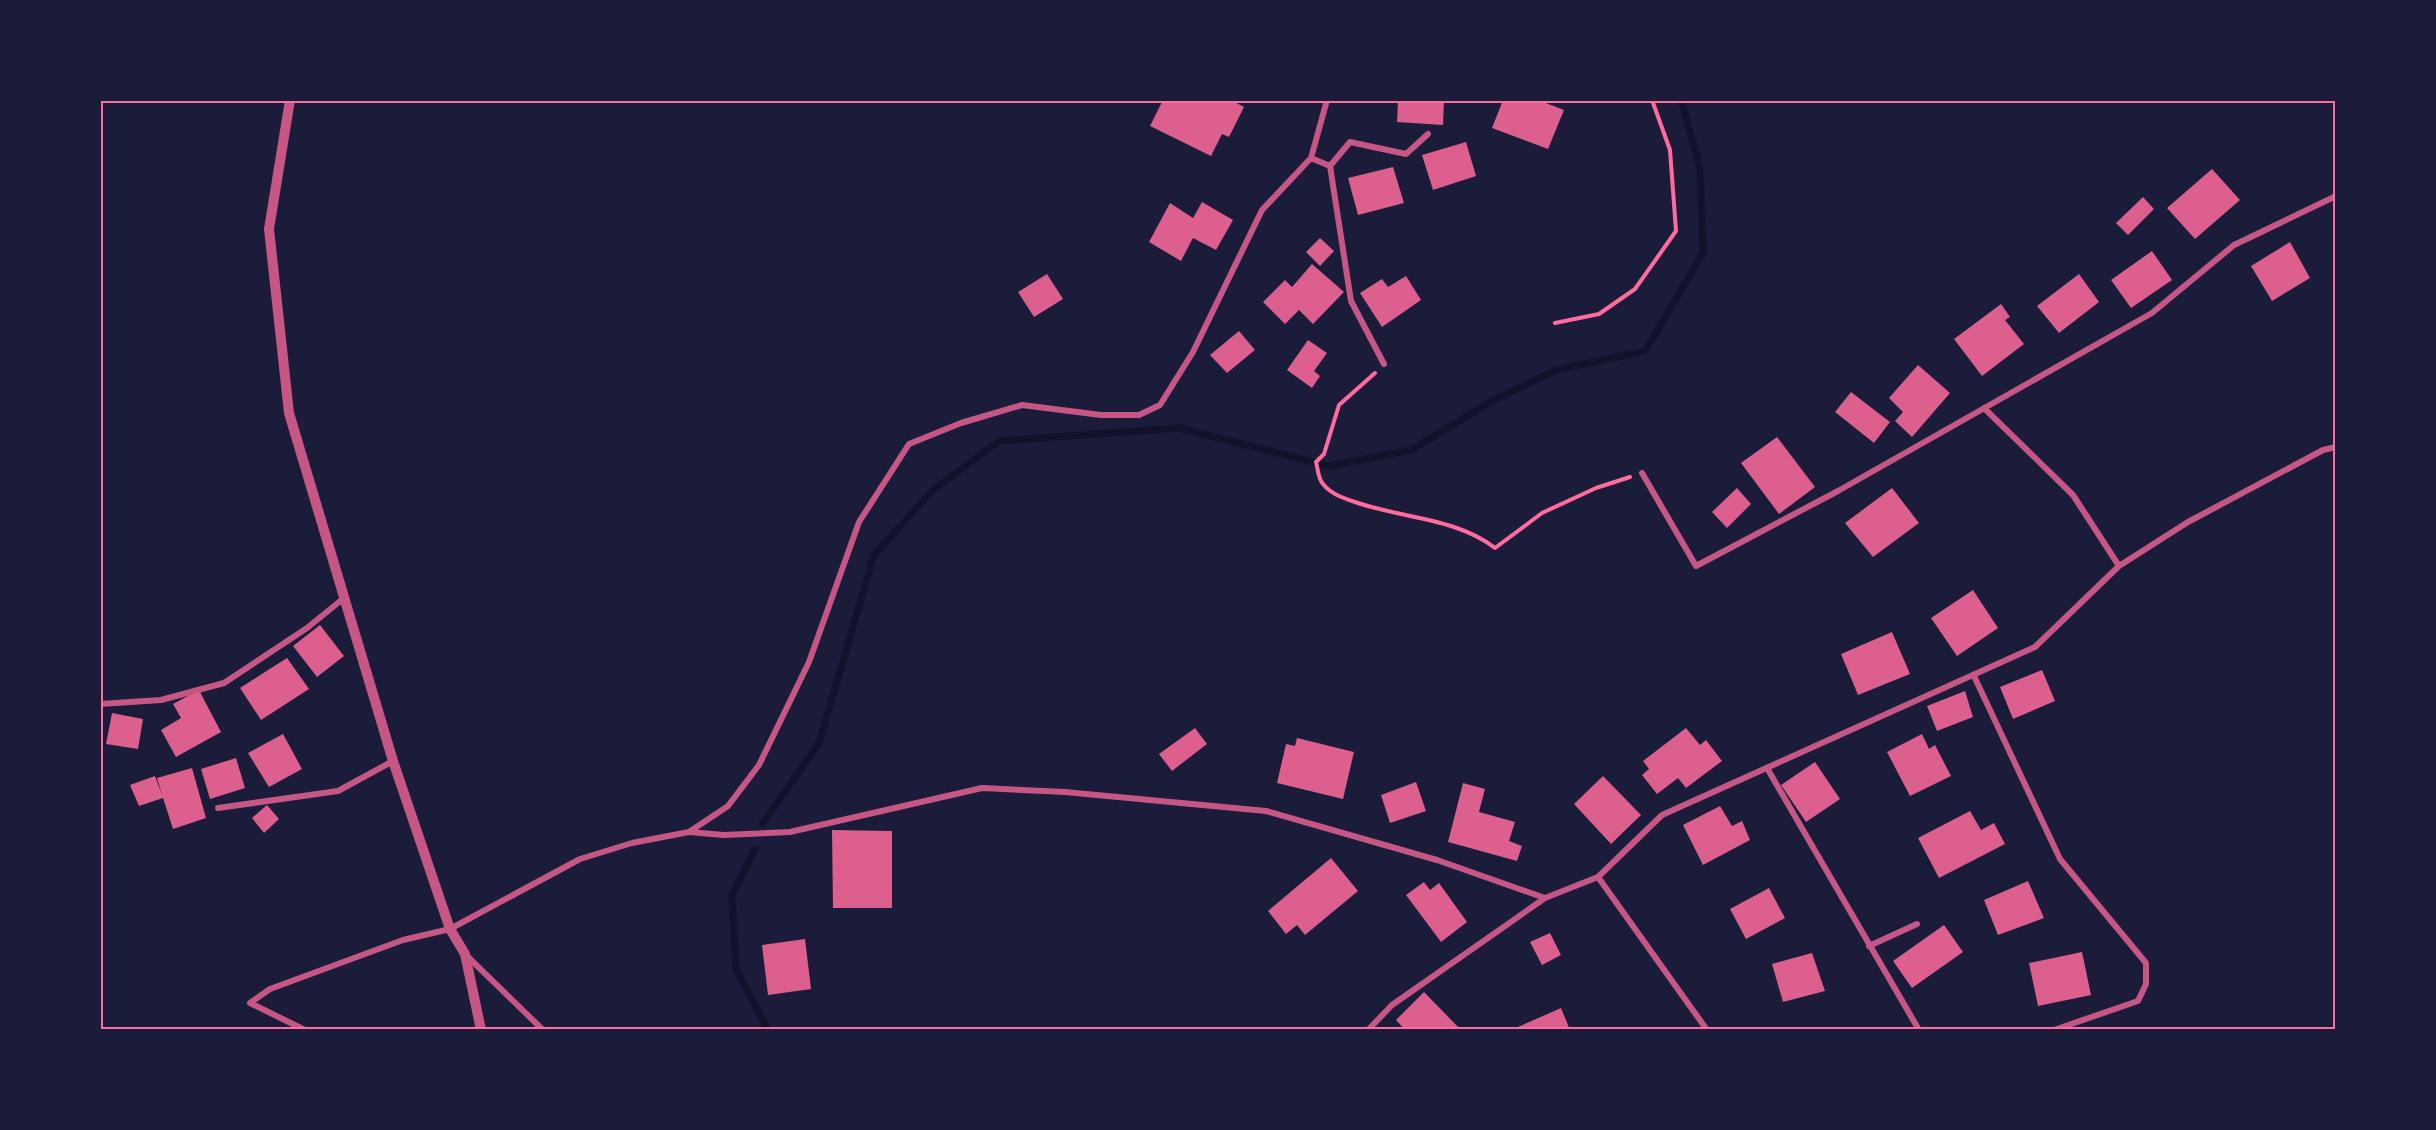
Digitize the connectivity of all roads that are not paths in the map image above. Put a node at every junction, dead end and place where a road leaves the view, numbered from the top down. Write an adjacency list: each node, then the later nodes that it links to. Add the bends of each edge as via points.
1 (290, 100): 12 (street, via 269,229 288,413)
2 (1327, 100): 4 (street)
3 (1428, 134): 5 (street, via 1406,154 1350,142)
4 (1311, 158): 5 (street); 18 (street, via 1262,210 1193,352 1160,405 1138,415 1101,415 1022,405 909,444 858,522 809,662 759,765 728,806)
5 (1330, 166): 7 (street, via 1351,301)
6 (2336, 196): 8 (street, via 2234,245 2152,313)
7 (1384, 364)
8 (1984, 408): 10 (street, via 1696,566); 11 (street, via 2073,495)
9 (2336, 447): 11 (street, via 2323,450 2187,522)
10 (1642, 474)
11 (2119, 566): 13 (street, via 2035,647)
12 (345, 598): 14 (street, via 224,682 161,700); 15 (street)
13 (1974, 676): 16 (street); 31 (street, via 2060,859 2146,963 2146,984 2138,1001)
14 (100, 704)
15 (393, 761): 17 (street, via 338,791); 22 (street)
16 (1767, 768): 19 (street, via 1662,815); 23 (street)
17 (218, 808)
18 (689, 832): 20 (street, via 790,832 982,788 1065,792 1266,811 1437,860); 22 (street, via 632,843 580,859)
19 (1598, 877): 20 (street); 29 (street)
20 (1545, 898): 28 (street, via 1392,1005)
21 (1917, 924): 23 (street)
22 (450, 929): 24 (street); 25 (street, via 403,940 270,989 250,1003)
23 (1869, 946): 30 (street)
24 (465, 954): 26 (street); 27 (street)
25 (305, 1029)
26 (481, 1029)
27 (543, 1029)
28 (1368, 1029)
29 (1707, 1029)
30 (1919, 1029)
31 (2054, 1029)

